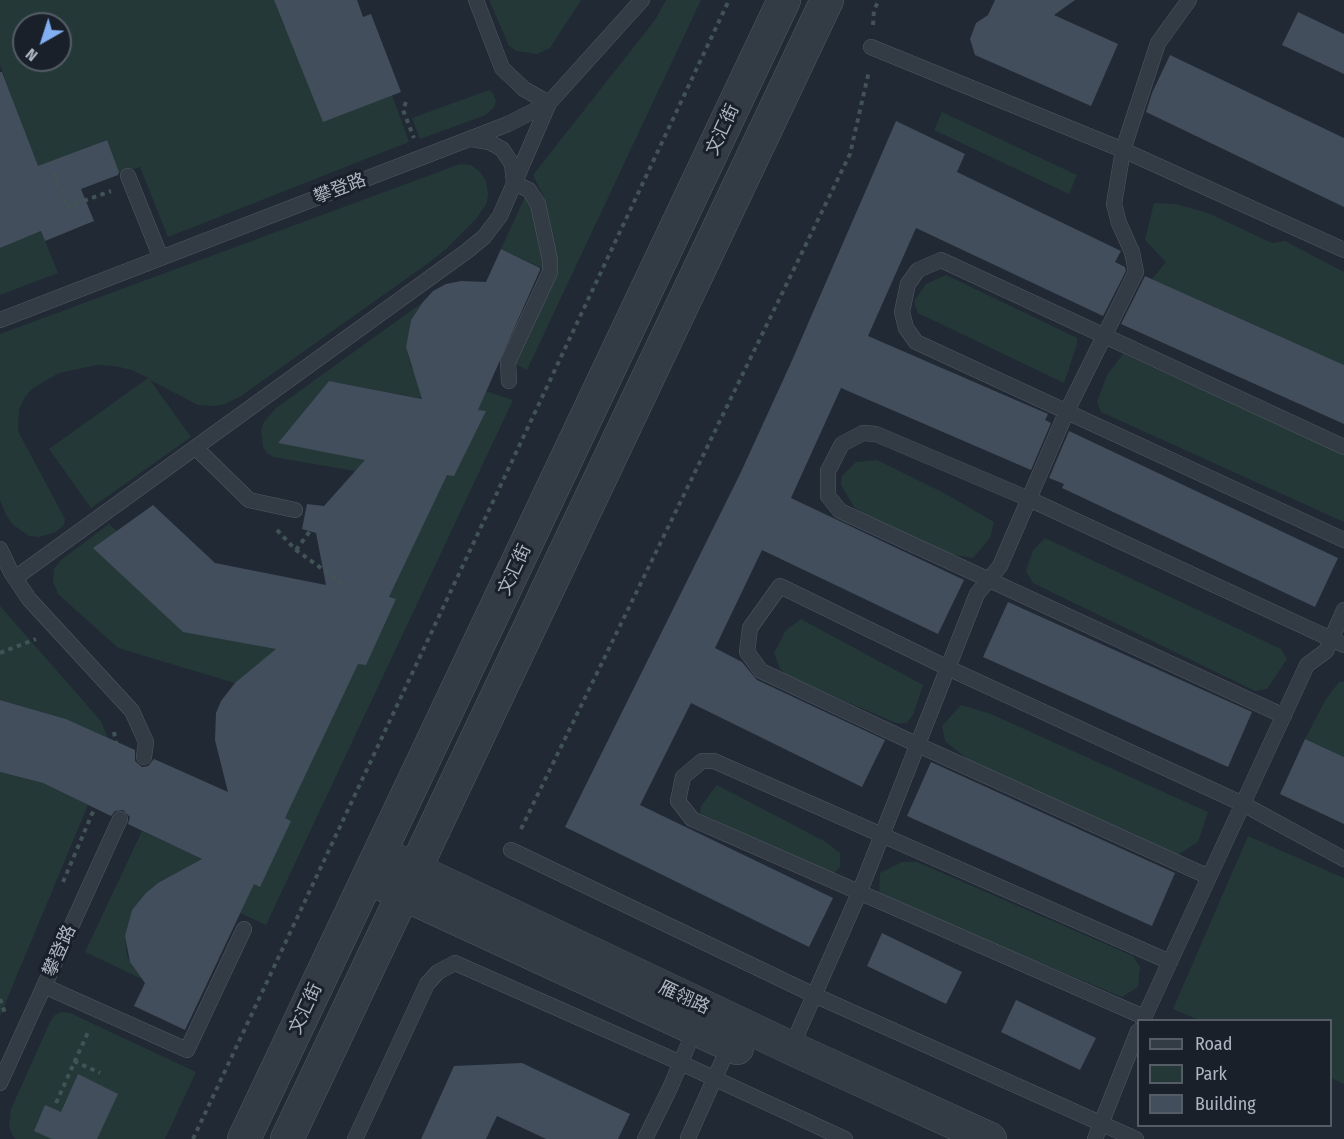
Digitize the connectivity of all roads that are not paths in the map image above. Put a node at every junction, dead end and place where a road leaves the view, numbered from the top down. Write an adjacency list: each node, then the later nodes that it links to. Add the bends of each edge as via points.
1 (476, 0): 7 (lane, via 502,68 524,89)
2 (642, 0): 7 (lane, 攀登路)
3 (784, 0): 37 (street, 文汇街)
4 (827, 0): 39 (street)
5 (1189, 0): 9 (lane, via 1158,43)
6 (871, 46): 9 (lane)
7 (549, 103): 8 (lane, 攀登路); 11 (lane)
8 (468, 139): 11 (lane, via 489,142 502,149 512,164); 13 (lane, 攀登路)
9 (1124, 150): 12 (lane); 15 (lane, via 1114,204 1136,272)
10 (130, 180): 13 (lane)
11 (514, 183): 16 (lane, via 529,190 538,204 550,272 508,362); 19 (lane, via 500,216 484,237)
12 (1344, 250)
13 (161, 258): 14 (lane, 攀登路)
14 (0, 320)
15 (1105, 336): 17 (lane); 17 (lane, via 941,260 918,270 908,284 902,312 906,328 916,342); 18 (lane)
16 (509, 381)
17 (1066, 413): 20 (lane); 22 (lane)
18 (1344, 447)
19 (196, 448): 21 (lane, via 249,500); 24 (lane)
20 (1029, 499): 25 (lane, via 1000,566); 25 (lane, via 863,433 842,444 828,471 828,496 840,511); 27 (lane)
21 (295, 510)
22 (1344, 540)
23 (0, 549): 24 (lane)
24 (15, 578): 31 (lane, via 29,599 132,711 146,742)
25 (989, 579): 28 (lane, via 977,594); 29 (lane)
26 (1344, 610): 27 (lane)
27 (1338, 642): 29 (lane, via 1307,665)
28 (948, 668): 30 (lane); 30 (lane, via 780,586 750,628 747,652 761,671); 32 (lane)
29 (1284, 716): 32 (lane)
30 (918, 745): 34 (lane); 38 (lane)
31 (144, 757)
32 (1243, 804): 36 (lane); 38 (lane)
33 (120, 819): 43 (lane, 攀登路)
34 (882, 834): 40 (lane); 40 (lane, via 714,760 702,761 683,777 678,801 692,819); 42 (lane)
35 (511, 850): 44 (lane)
36 (1344, 859)
37 (375, 864): 39 (street, 雁翎路); 56 (street, 文汇街)
38 (1209, 877): 42 (lane)
39 (410, 883): 47 (street, 雁翎路); 50 (street, 雁翎路); 57 (street)
40 (860, 891): 44 (lane); 46 (lane)
41 (244, 928): 43 (lane, via 187,1050)
42 (1170, 962): 45 (lane)
43 (44, 986): 53 (lane, 攀登路)
44 (814, 995): 50 (lane); 54 (lane)
45 (1144, 1019)
46 (1137, 1021)
47 (695, 1029): 49 (street, 雁翎路); 51 (lane)
48 (1137, 1035): 54 (lane)
49 (730, 1044): 52 (lane); 61 (street, 雁翎路)
50 (791, 1048): 62 (street, 雁翎路)
51 (681, 1063): 52 (lane); 58 (lane, via 455,963 427,984); 59 (lane)
52 (713, 1078): 55 (lane); 60 (lane)
53 (1, 1079)
54 (1101, 1123): 63 (lane); 64 (lane)
55 (688, 1138)
56 (244, 1139)
57 (287, 1139)
58 (355, 1139)
59 (645, 1139)
60 (845, 1139)
61 (936, 1139)
62 (990, 1139)
63 (1095, 1139)
64 (1136, 1139)

